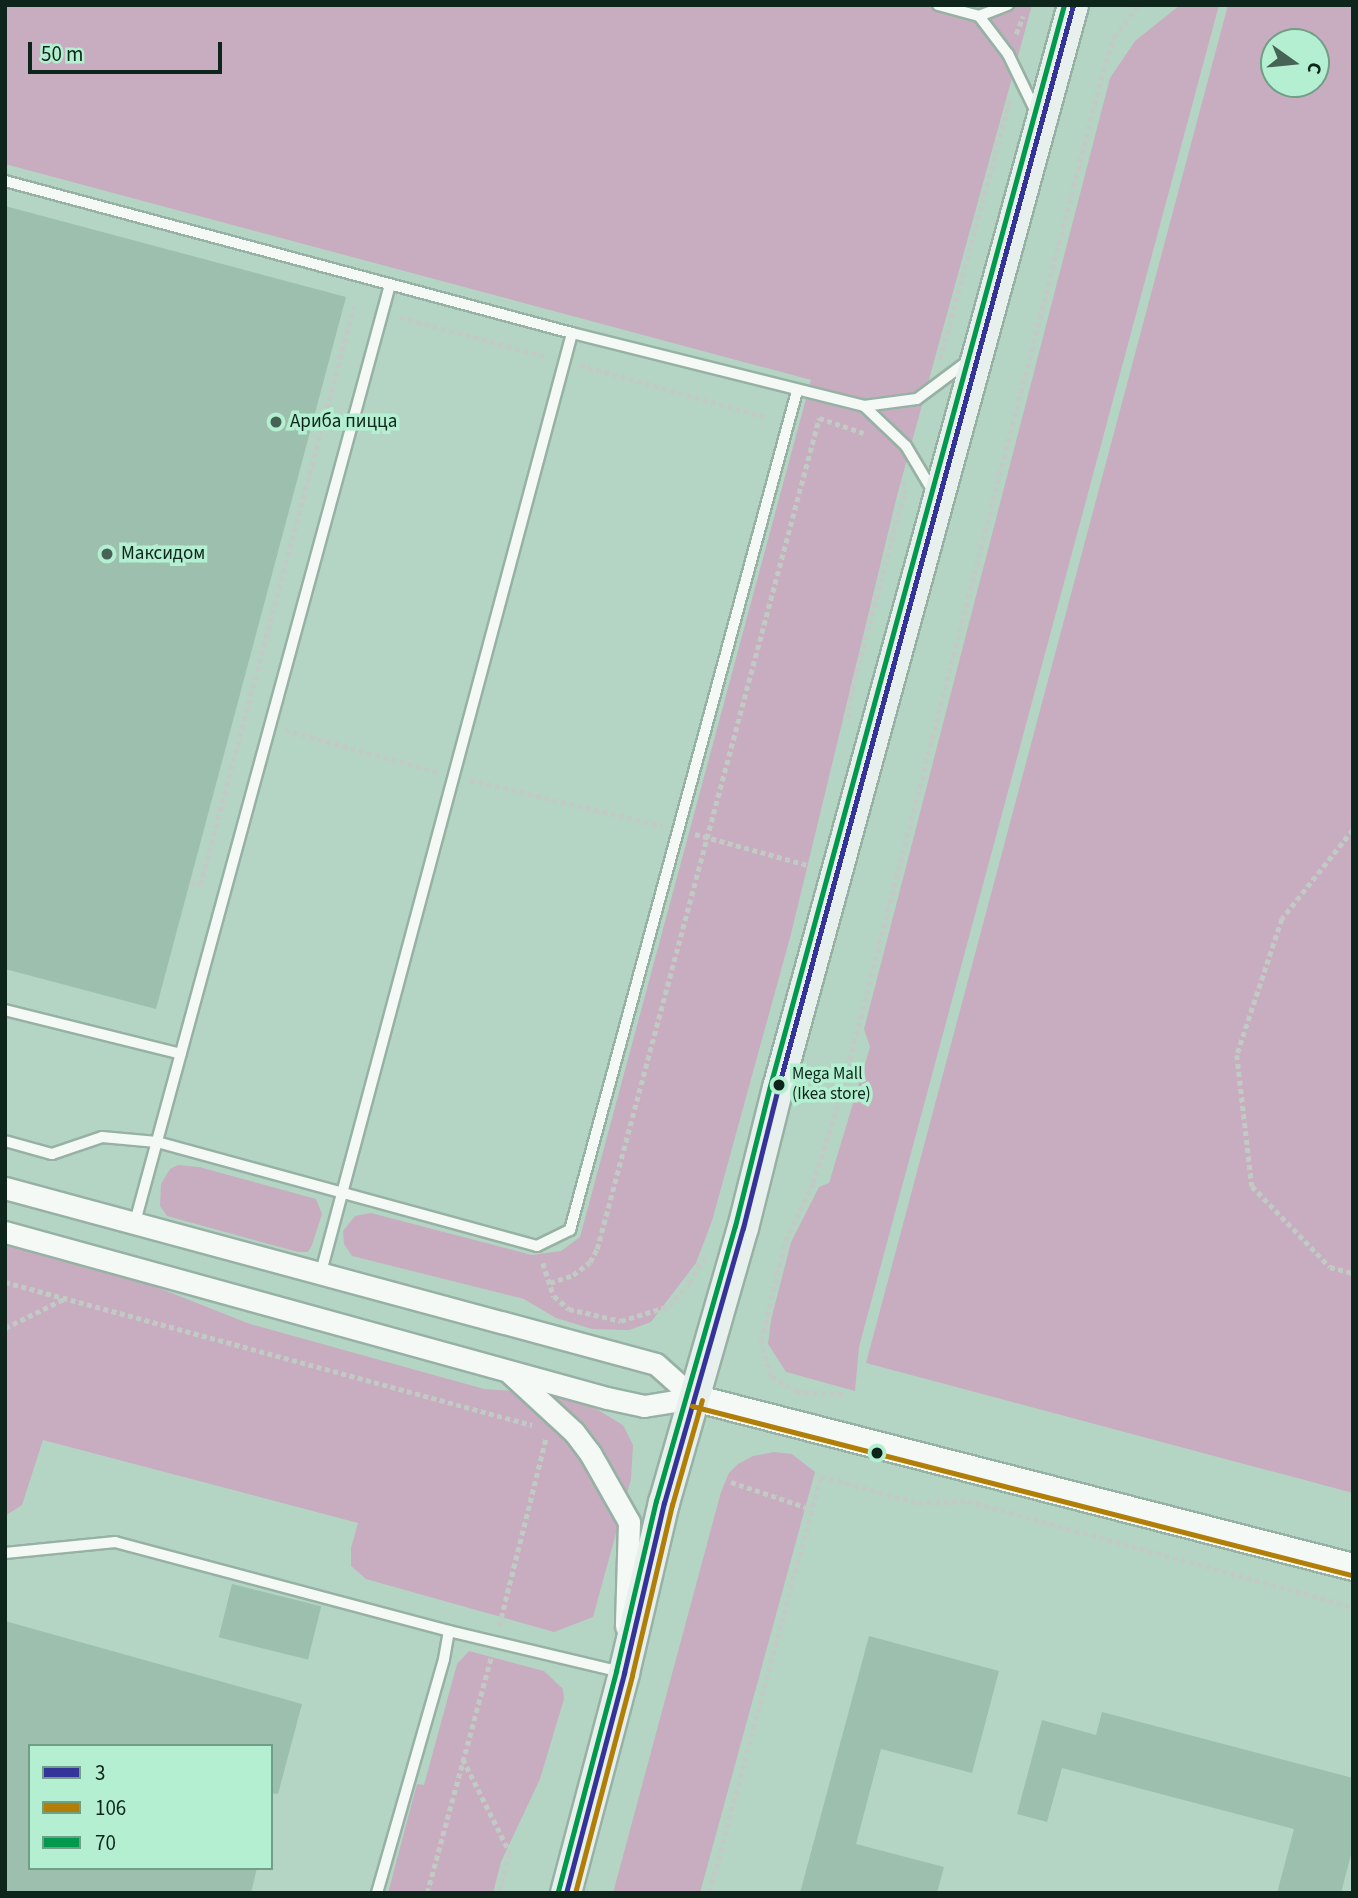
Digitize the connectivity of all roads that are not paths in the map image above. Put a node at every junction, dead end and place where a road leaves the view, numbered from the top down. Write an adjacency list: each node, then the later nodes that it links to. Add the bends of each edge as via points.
1 (938, 5): 4 (lane)
2 (1008, 5): 4 (lane)
3 (1073, 5): 5 (main road)
4 (979, 16): 5 (lane, via 1008,54)
5 (1041, 123): 9 (main road)
6 (5, 181): 7 (lane)
7 (390, 285): 8 (lane); 14 (lane)
8 (572, 333): 10 (lane); 18 (lane)
9 (979, 353): 11 (lane, via 917,399); 12 (main road)
10 (797, 391): 11 (lane); 18 (lane, via 570,1230 537,1245)
11 (864, 406): 12 (lane, via 906,446)
12 (939, 501): 23 (main road)
13 (5, 1010): 14 (lane)
14 (181, 1054): 16 (lane)
15 (5, 1141): 16 (lane, via 52,1154 102,1137)
16 (157, 1142): 18 (lane); 19 (lane)
17 (5, 1188): 19 (street)
18 (342, 1192): 21 (lane)
19 (135, 1222): 21 (street)
20 (5, 1231): 22 (street)
21 (321, 1272): 23 (street, via 656,1364)
22 (506, 1369): 23 (street, via 644,1406); 27 (street, via 574,1432 629,1522)
23 (694, 1398): 25 (street); 27 (main road)
24 (5, 1553): 26 (lane, via 115,1542)
25 (1353, 1567)
26 (449, 1631): 27 (lane); 28 (lane)
27 (624, 1673): 29 (main road)
28 (377, 1893)
29 (566, 1893)

